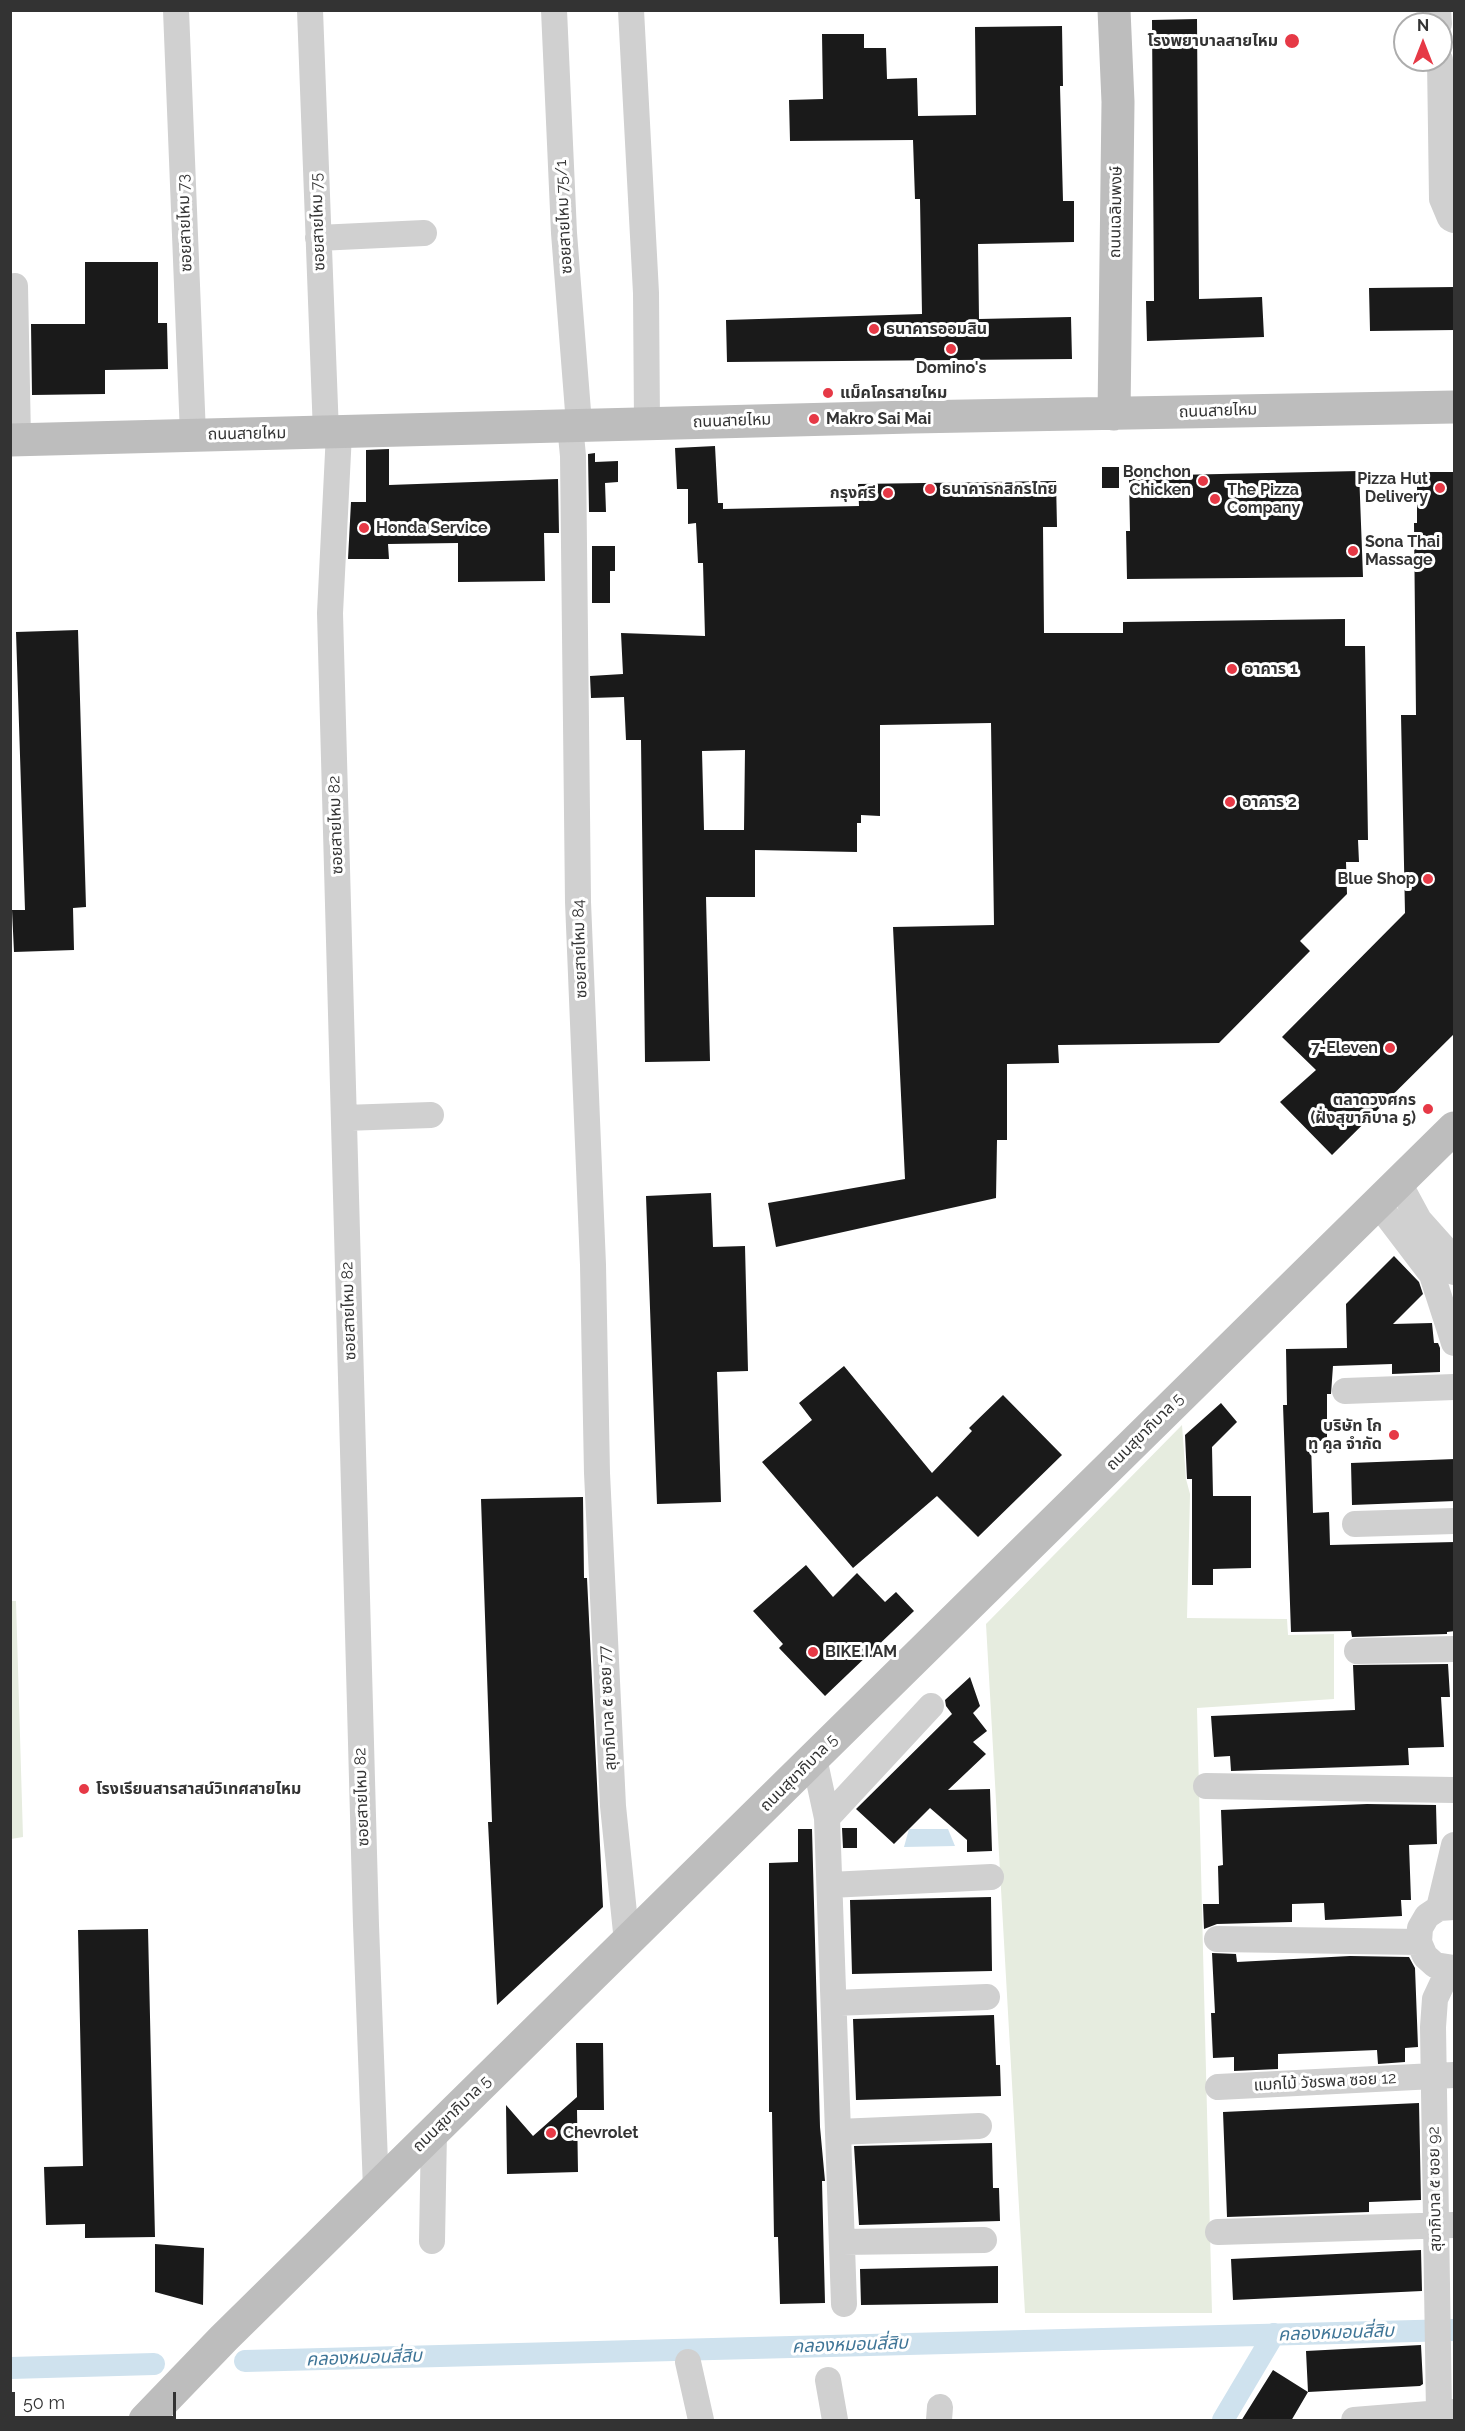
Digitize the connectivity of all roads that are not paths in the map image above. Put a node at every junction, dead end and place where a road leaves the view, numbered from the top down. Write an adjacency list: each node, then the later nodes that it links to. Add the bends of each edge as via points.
1 (176, 10): 16 (street, ซอยสายไหม 73)
2 (310, 10): 9 (street, ซอยสายไหม 75)
3 (554, 10): 14 (street, ซอยสายไหม 75/1)
4 (631, 10): 13 (street, via 646,293)
5 (1114, 10): 12 (main road, ถนนเฉลิมพงษ์, via 1118,102)
6 (1440, 72): 7 (street, via 1442,199 1450,218)
7 (1455, 220)
8 (424, 233): 9 (street)
9 (318, 238): 15 (street, ซอยสายไหม 75)
10 (15, 286): 17 (street)
11 (1455, 407): 12 (main road, ถนนสายไหม)
12 (1114, 414): 13 (main road, ถนนสายไหม)
13 (647, 423): 14 (main road, ถนนสายไหม)
14 (574, 424): 15 (main road, ถนนสายไหม); 26 (street, ซอยสายไหม 84, via 578,902)
15 (332, 433): 16 (main road, ถนนสายไหม); 19 (street, ซอยสายไหม 82, via 330,613)
16 (193, 435): 17 (main road, ถนนสายไหม)
17 (14, 439)
18 (431, 1115): 19 (street)
19 (344, 1118): 51 (street, ซอยสายไหม 82)
20 (1455, 1128): 21 (main road, ถนนสุขาภิบาล 5)
21 (1389, 1193): 22 (street, via 1419,1220); 23 (street, via 1432,1275); 32 (main road, ถนนสุขาภิบาล 5)
22 (1454, 1265)
23 (1455, 1343)
24 (1455, 1388): 25 (street)
25 (1345, 1391)
26 (597, 1473): 41 (street, สุขาภิบาล ๕ ซอย 77, via 613,1806)
27 (1455, 1521): 28 (street)
28 (1355, 1524)
29 (1455, 1649): 30 (street)
30 (1357, 1651)
31 (931, 1706): 35 (street)
32 (814, 1758): 35 (street); 41 (main road, ถนนสุขาภิบาล 5)
33 (1206, 1786): 34 (street)
34 (1455, 1790)
35 (827, 1818): 38 (street)
36 (1455, 1845): 39 (street)
37 (991, 1877): 38 (street)
38 (830, 1885): 45 (street)
39 (1447, 1907): 42 (street, via 1427,1916)
40 (1217, 1940): 42 (street)
41 (627, 1942): 49 (main road, ถนนสุขาภิบาล 5)
42 (1419, 1942): 43 (street, via 1425,1956 1436,1965)
43 (1452, 1969): 46 (street, สุขาภิบาล ๕ ซอย 92, via 1435,1999)
44 (987, 1998): 45 (street)
45 (834, 2003): 50 (street)
46 (1443, 2076): 47 (street, แมกไม้ วัชรพล ซอย 12); 52 (street, สุขาภิบาล ๕ ซอย 92)
47 (1218, 2086)
48 (979, 2126): 50 (street)
49 (434, 2132): 51 (main road, ถนนสุขาภิบาล 5); 55 (street)
50 (838, 2132): 56 (street)
51 (376, 2189): 61 (main road, ถนนสุขาภิบาล 5)
52 (1445, 2225): 53 (street); 60 (street, สุขาภิบาล ๕ ซอย 92, via 1438,2320)
53 (1218, 2232)
54 (984, 2240): 56 (street)
55 (432, 2241)
56 (842, 2242): 57 (street)
57 (844, 2304)
58 (688, 2362): 62 (street)
59 (828, 2380): 63 (street)
60 (1447, 2412): 64 (street)
61 (145, 2421)
62 (701, 2421)
63 (835, 2421)
64 (1354, 2421)

